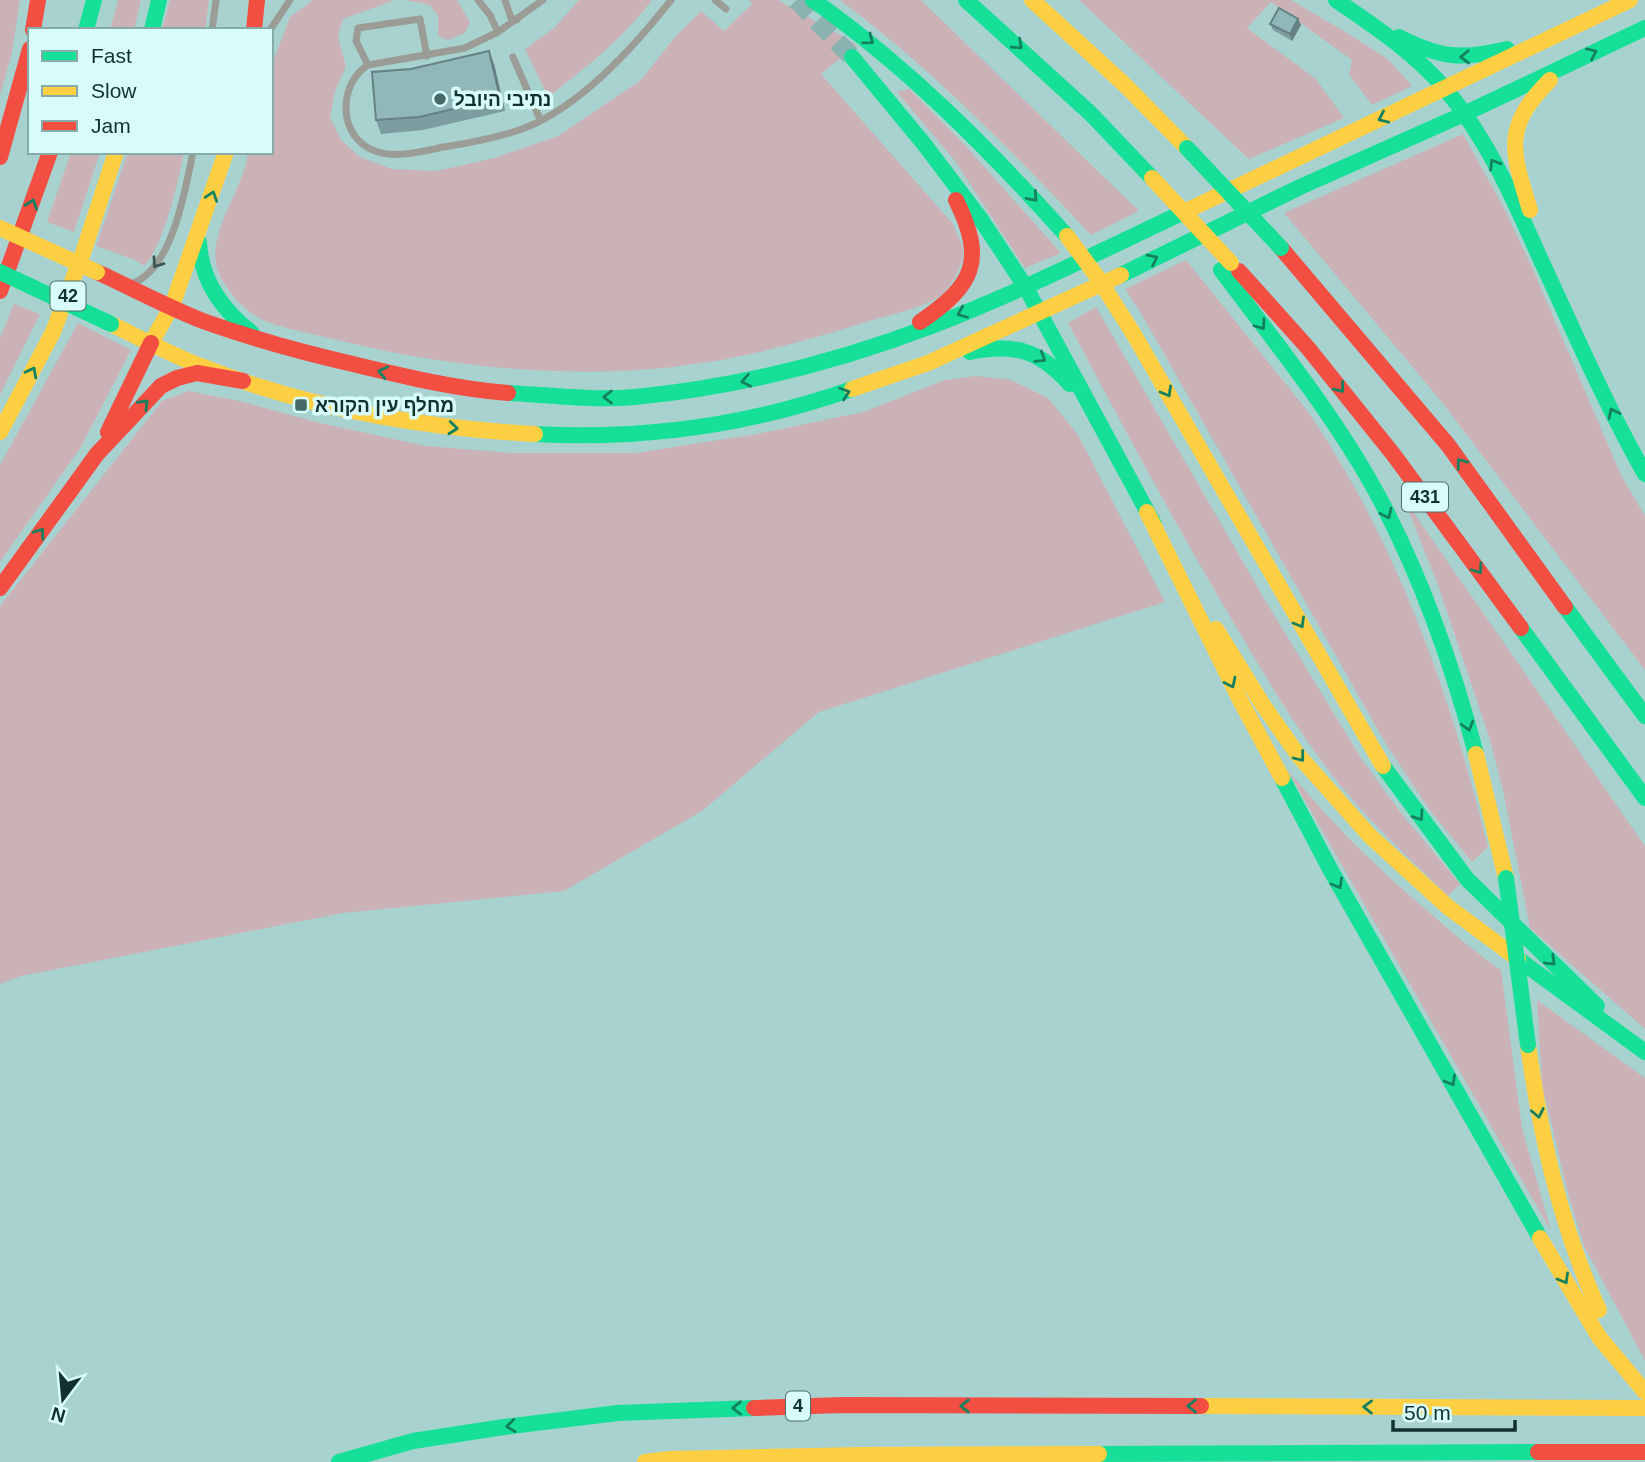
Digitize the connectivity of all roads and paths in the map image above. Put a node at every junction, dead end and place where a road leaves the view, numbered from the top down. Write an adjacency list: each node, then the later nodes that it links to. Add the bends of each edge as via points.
1 (38, 0): 20 (main road)
2 (94, 0): 21 (main road)
3 (159, 0): 22 (main road)
4 (216, 0): 23 (lane)
5 (257, 0): 24 (main road)
6 (290, 0): 25 (lane)
7 (478, 0): 27 (lane)
8 (505, 0): 19 (lane, via 511,18)
9 (543, 0): 19 (lane)
10 (671, 0): 37 (lane, via 606,72)
11 (715, 0): 17 (lane)
12 (813, 0): 71 (main road, one-way to 71, bridge, via 924,86 991,151 1067,236 1133,333 1376,756 1467,879)
13 (967, 0): 46 (main road, 431, one-way to 46, bridge, via 1166,192)
14 (1033, 0): 63 (main road, 431, one-way to 14, bridge, via 1448,445 1281,248 1188,148)
15 (1336, 0): 18 (main road)
16 (1630, 0): 28 (main road)
17 (726, 9)
18 (1360, 16): 28 (main road, one-way to 18, via 1475,58 1451,58 1426,51); 35 (main road)
19 (517, 20): 27 (lane)
20 (33, 28)
21 (87, 28)
22 (152, 28)
23 (212, 28)
24 (254, 28)
25 (271, 28)
26 (1645, 29): 34 (main road, one-way to 26)
27 (498, 33): 30 (lane, via 465,48)
28 (1555, 35): 35 (main road)
29 (28, 56): 43 (main road)
30 (427, 56): 33 (lane); 33 (lane, via 420,19 358,28 356,41)
31 (513, 57): 37 (lane)
32 (852, 57): 38 (main road)
33 (368, 65): 37 (lane, via 357,72 345,95 346,113 351,130 375,151 418,152 478,141)
34 (1566, 65): 36 (main road); 48 (main road, via 1531,97 1514,133 1515,160)
35 (1445, 89): 36 (main road); 50 (main road, one-way to 50)
36 (1464, 114): 48 (main road, one-way to 36, via 1513,196); 53 (main road, one-way to 36)
37 (540, 119)
38 (924, 144): 50 (main road); 54 (main road, via 965,216 974,258 961,287 939,310)
39 (49, 154): 51 (main road, one-way to 39)
40 (115, 154): 60 (main road, 42, one-way to 40, via 53,332)
41 (193, 154): 49 (lane, one-way to 49, via 164,253 148,275)
42 (225, 154): 45 (main road, one-way to 42)
43 (0, 157)
44 (0, 228): 49 (main road, bridge)
45 (200, 230): 52 (main road); 55 (main road, via 200,265 206,279 241,326)
46 (1226, 266): 68 (main road, 431, one-way to 68, via 1308,348 1393,453); 72 (main road, one-way to 72, bridge, via 1381,501 1433,618 1461,702 1506,878 1528,1045 1555,1198 1586,1284)
47 (0, 272): 56 (main road, bridge)
48 (1552, 285): 62 (main road, one-way to 48)
49 (127, 286): 52 (main road)
50 (1025, 286): 53 (main road); 54 (main road, one-way to 54)
51 (0, 291)
52 (172, 306): 55 (main road); 56 (main road)
53 (1040, 312): 57 (main road); 59 (main road)
54 (892, 340): 55 (main road, one-way to 55, via 736,383 633,397 443,386)
55 (264, 341)
56 (151, 342): 58 (main road); 61 (main road)
57 (928, 363): 58 (main road, one-way to 57, via 369,415 424,424 491,432 634,435 762,416); 59 (main road, one-way to 59, via 981,349 1016,347 1048,362)
58 (243, 381): 61 (main road, one-way to 58, via 161,386 197,373)
59 (1090, 408): 64 (main road)
60 (0, 432)
61 (97, 454): 65 (main road, one-way to 61)
62 (1645, 474)
63 (1487, 499): 66 (main road); 67 (main road, 431)
64 (1147, 512): 71 (main road, one-way to 71, via 1280,731 1323,785 1370,836 1448,907); 72 (main road, one-way to 72, via 1337,881 1579,1307)
65 (0, 588)
66 (1645, 695)
67 (1645, 716)
68 (1604, 743): 69 (main road, 431); 70 (main road)
69 (1645, 798)
70 (1645, 808)
71 (1643, 1051)
72 (1645, 1390)
73 (1645, 1408): 76 (main road, 4, one-way to 76, via 722,1408 618,1413 504,1427 413,1441)
74 (1645, 1452): 75 (main road, via 847,1455)
75 (665, 1460): 77 (main road)
76 (340, 1462)
77 (645, 1462)

